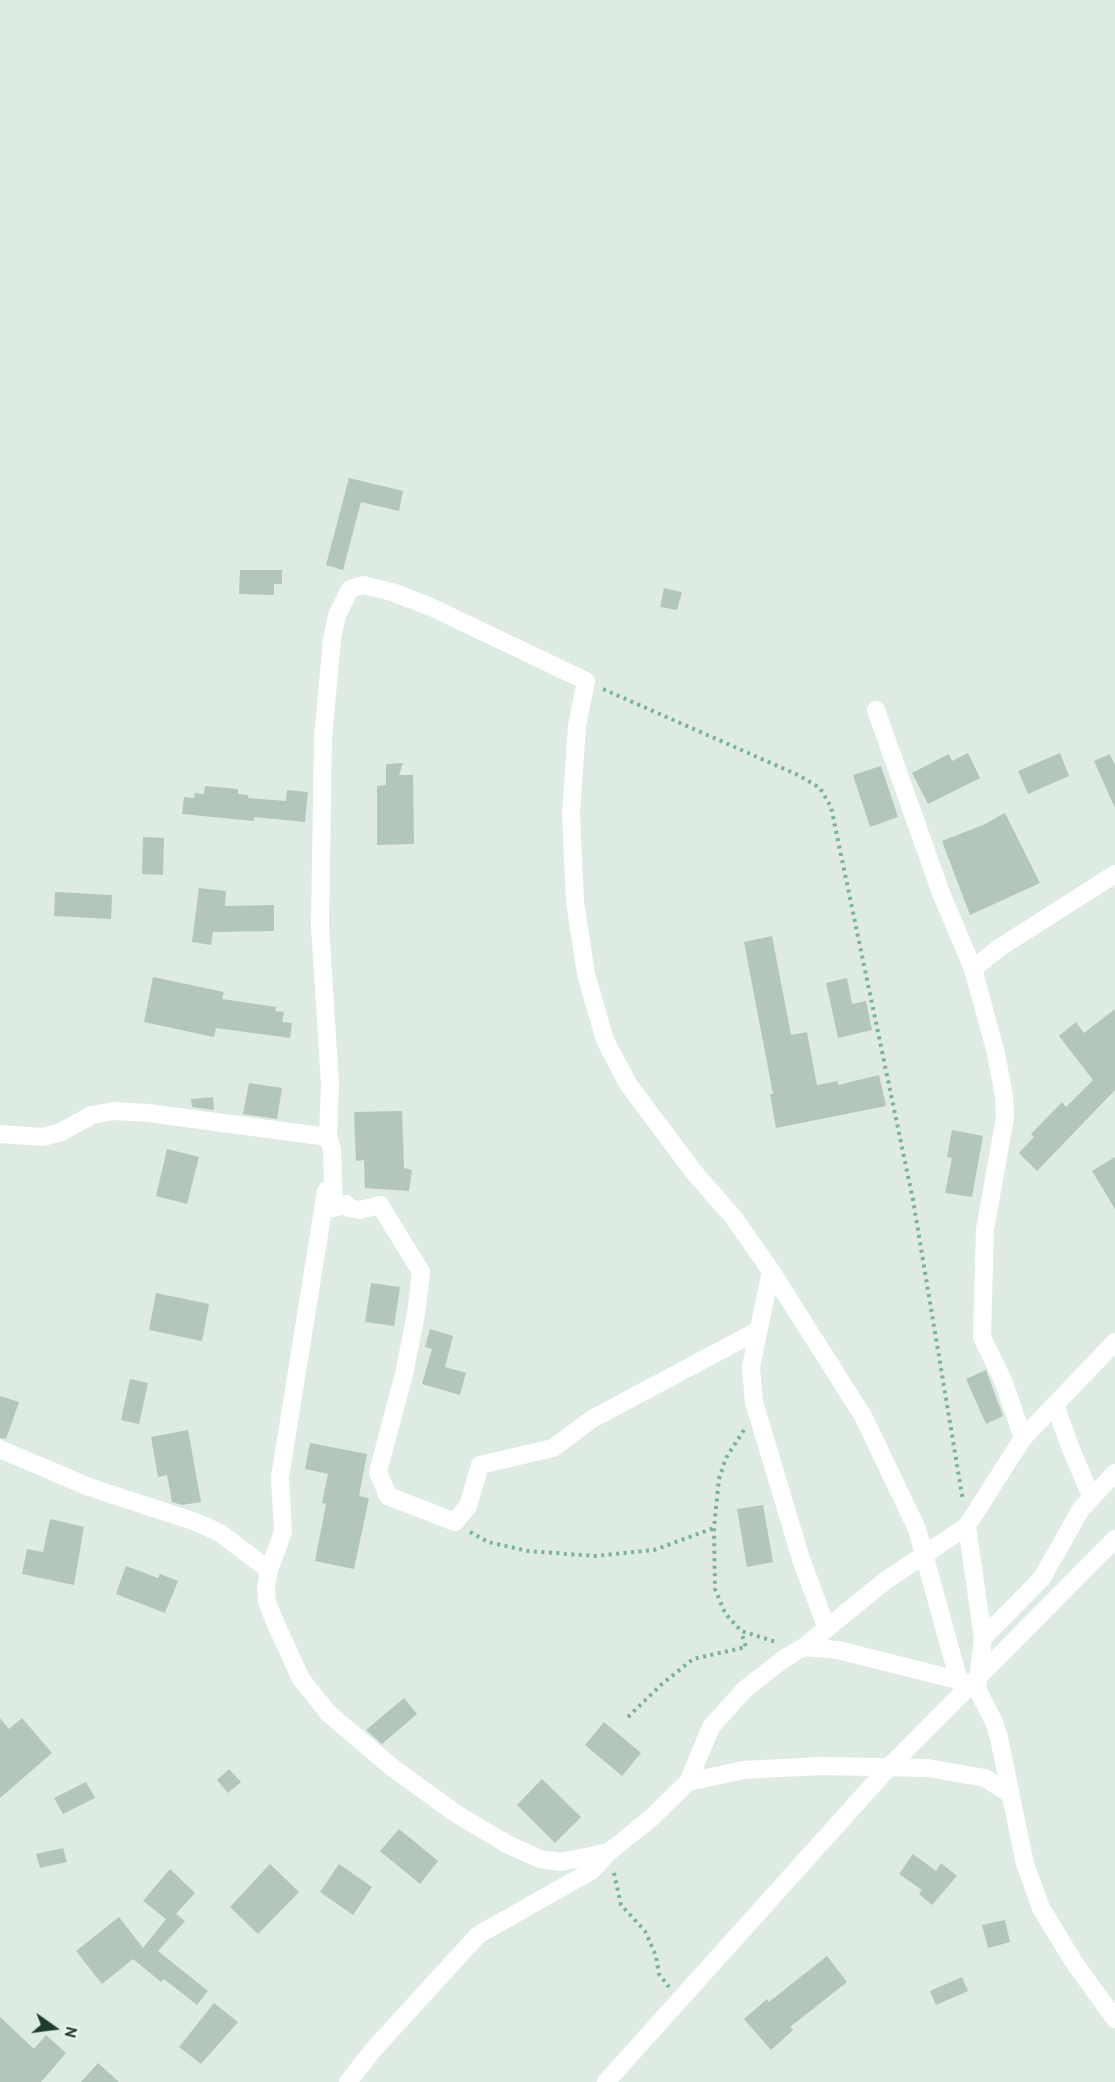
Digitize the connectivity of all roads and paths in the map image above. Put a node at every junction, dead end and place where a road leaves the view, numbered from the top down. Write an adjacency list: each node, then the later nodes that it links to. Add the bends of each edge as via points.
1 (586, 681): 6 (street, via 392,592 363,585 346,593 332,639 323,738 320,925); 7 (street, via 577,726 571,814 575,902 596,1017 628,1084); 16 (path, via 798,775 819,788 831,807 913,1200)
2 (876, 710): 4 (street, via 941,893)
3 (1115, 874): 4 (street, via 999,948)
4 (974, 969): 12 (street, via 996,1053 1005,1118 985,1229 982,1337 1004,1383)
5 (0, 1134): 6 (street, via 43,1137 92,1115 148,1113)
6 (330, 1144): 8 (street, via 334,1208 346,1204 360,1210 380,1205 421,1272 404,1374 378,1472 388,1496 454,1522 468,1506 480,1465 553,1448 592,1419); 21 (street, via 280,1477 283,1532)
7 (771, 1271): 8 (street); 20 (street, via 863,1416 917,1529)
8 (757, 1331): 11 (street, via 751,1367)
9 (1115, 1342): 10 (street)
10 (1056, 1404): 12 (street); 15 (street)
11 (756, 1415): 18 (path, via 726,1458 719,1479); 22 (street)
12 (1023, 1438): 16 (street)
13 (0, 1449): 21 (street, via 89,1487 196,1522 220,1533)
14 (1115, 1473): 15 (street)
15 (1091, 1496): 24 (street, via 1042,1578)
16 (966, 1526): 20 (street); 24 (street)
17 (467, 1528): 18 (path, via 477,1538 508,1548 594,1556 654,1550)
18 (714, 1528): 23 (path, via 715,1589 725,1613)
19 (1115, 1539): 26 (street)
20 (924, 1554): 22 (street); 26 (street)
21 (269, 1570): 31 (street, via 267,1602 301,1678 328,1714 393,1768 455,1813 540,1859 561,1862)
22 (826, 1629): 25 (street)
23 (741, 1631): 25 (path); 27 (path, via 747,1647 693,1659)
24 (983, 1638): 26 (street)
25 (804, 1647): 26 (street, via 838,1650); 29 (street, via 765,1672 723,1710 704,1739)
26 (969, 1681): 28 (street); 30 (street, via 994,1722)
27 (628, 1717)
28 (889, 1767): 29 (street, via 743,1770); 30 (street, via 985,1778); 32 (street, via 747,1929)
29 (688, 1782): 31 (street, via 651,1819)
30 (1010, 1794): 33 (street, via 1025,1864 1041,1908)
31 (609, 1852): 32 (path, via 621,1905 645,1931 659,1974); 34 (street, via 591,1871 478,1935)
32 (679, 1999): 35 (street)
33 (1115, 2019)
34 (348, 2082)
35 (606, 2082)

